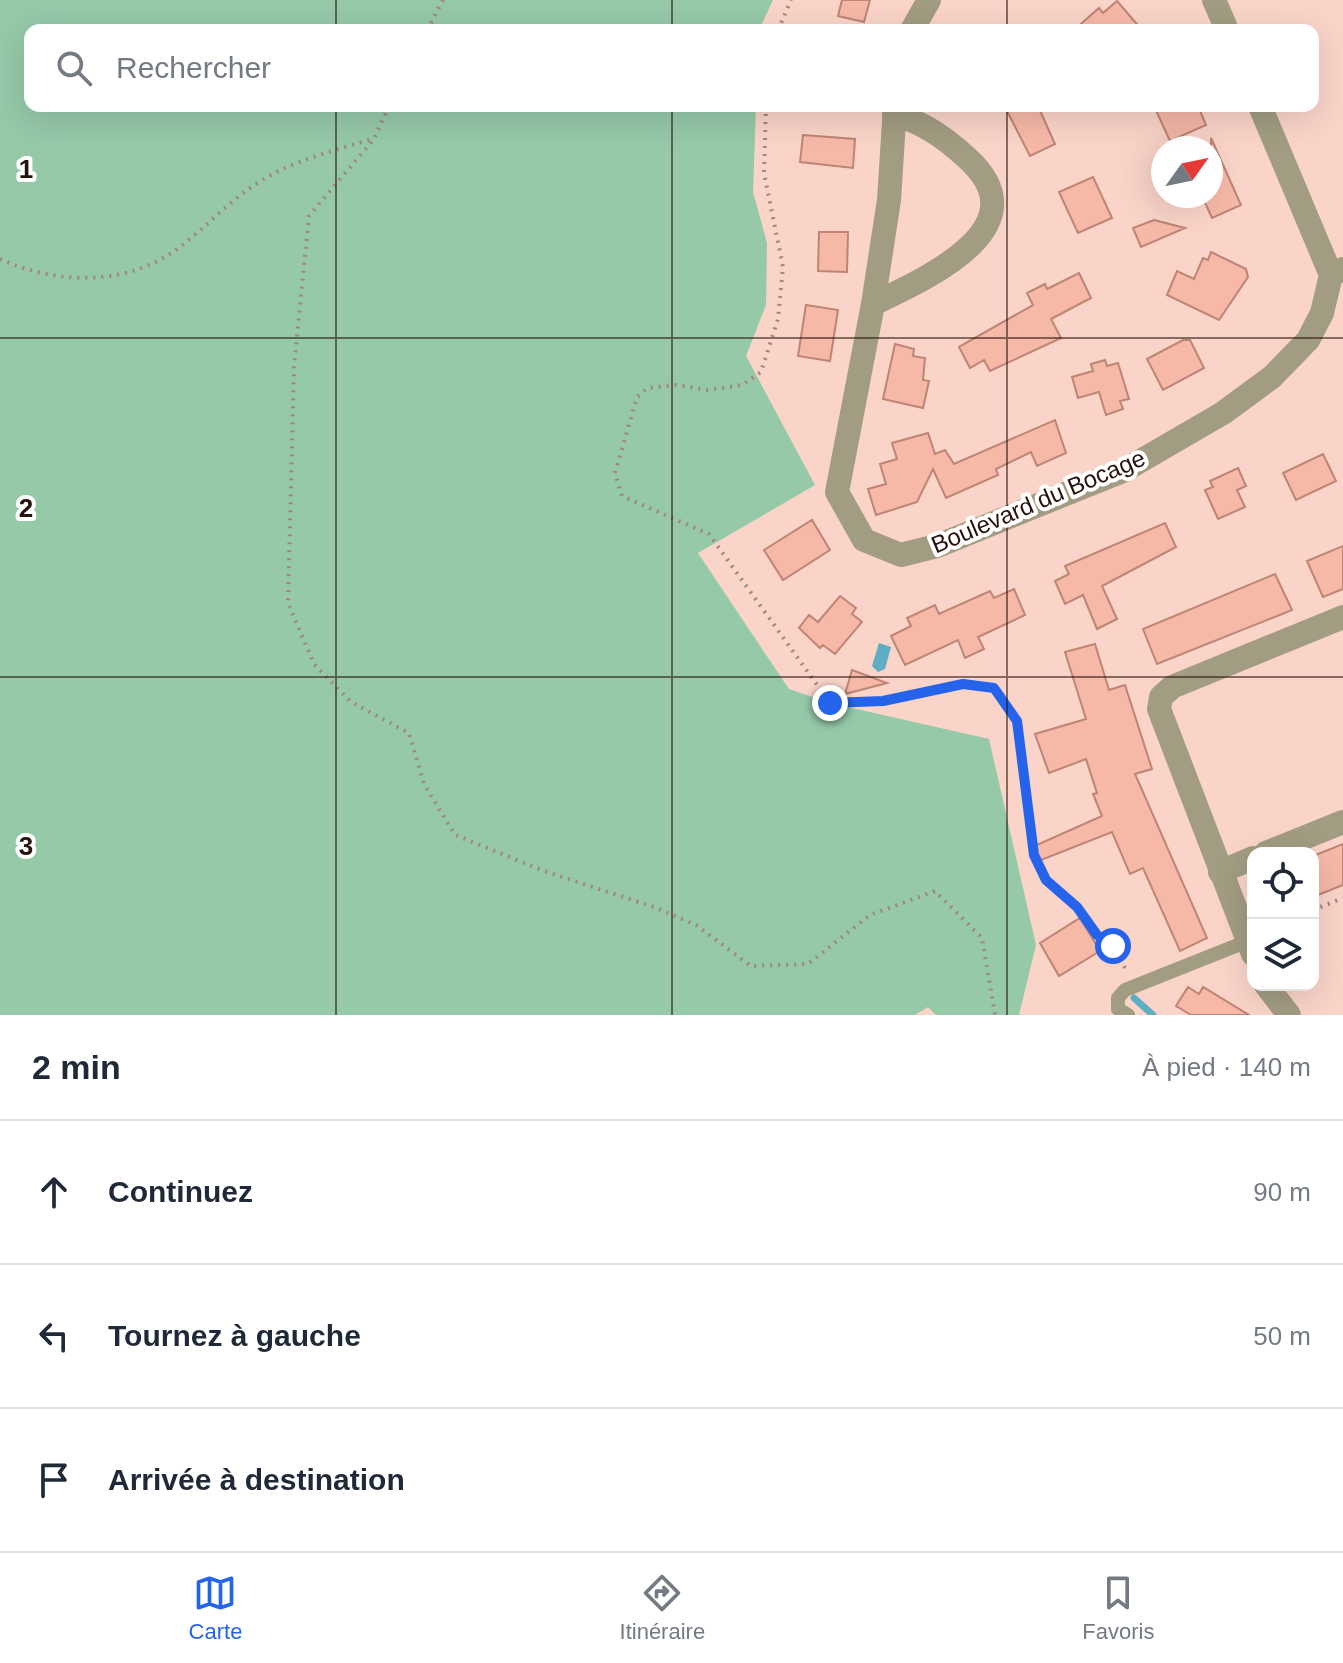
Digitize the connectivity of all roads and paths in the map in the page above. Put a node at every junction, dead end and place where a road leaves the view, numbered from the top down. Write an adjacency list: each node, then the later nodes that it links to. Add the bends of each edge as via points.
1 (443, 0): 5 (path)
2 (791, 0): 6 (path)
3 (929, 0): 7 (street)
4 (1214, 0): 8 (street)
5 (430, 24)
6 (781, 24)
7 (915, 24)
8 (1224, 24)
9 (386, 112): 14 (path)
10 (766, 112): 27 (path, via 764,173 783,267 778,319 761,372 742,385 648,388 637,397 615,473 622,496 709,534 830,703 883,701 963,684 994,688 1017,721 1034,855 1046,880 1113,946)
11 (895, 112): 17 (street, Boulevard du Bocage, via 889,200)
12 (899, 112): 17 (street, Boulevard du Bocage, via 979,169 991,189 991,212 982,235 959,257)
13 (1263, 112): 16 (street, Boulevard du Bocage)
14 (374, 139): 15 (path, via 266,178 228,202 184,244 122,274 73,280 30,273); 29 (path, via 309,216 294,367 288,603 314,664 351,702 409,733 424,784 455,835 696,925 751,966 808,964 870,915 935,891 982,938)
15 (0, 259)
16 (1337, 272): 17 (street, Boulevard du Bocage, via 1308,340 1272,377 1223,413 1125,470 937,546 901,555 864,540 837,492)
17 (873, 304)
18 (1343, 617): 22 (street, via 1172,687 1161,697 1159,709)
19 (1343, 822): 20 (street)
20 (1281, 847)
21 (1247, 861): 22 (street)
22 (1220, 872): 25 (street)
23 (1343, 898): 24 (path)
24 (1319, 908)
25 (1247, 937)
26 (1247, 948): 27 (lane)
27 (1135, 987): 30 (lane, via 1118,998 1118,1009)
28 (1271, 991): 31 (street)
29 (995, 1015)
30 (1128, 1015)
31 (1289, 1015)

